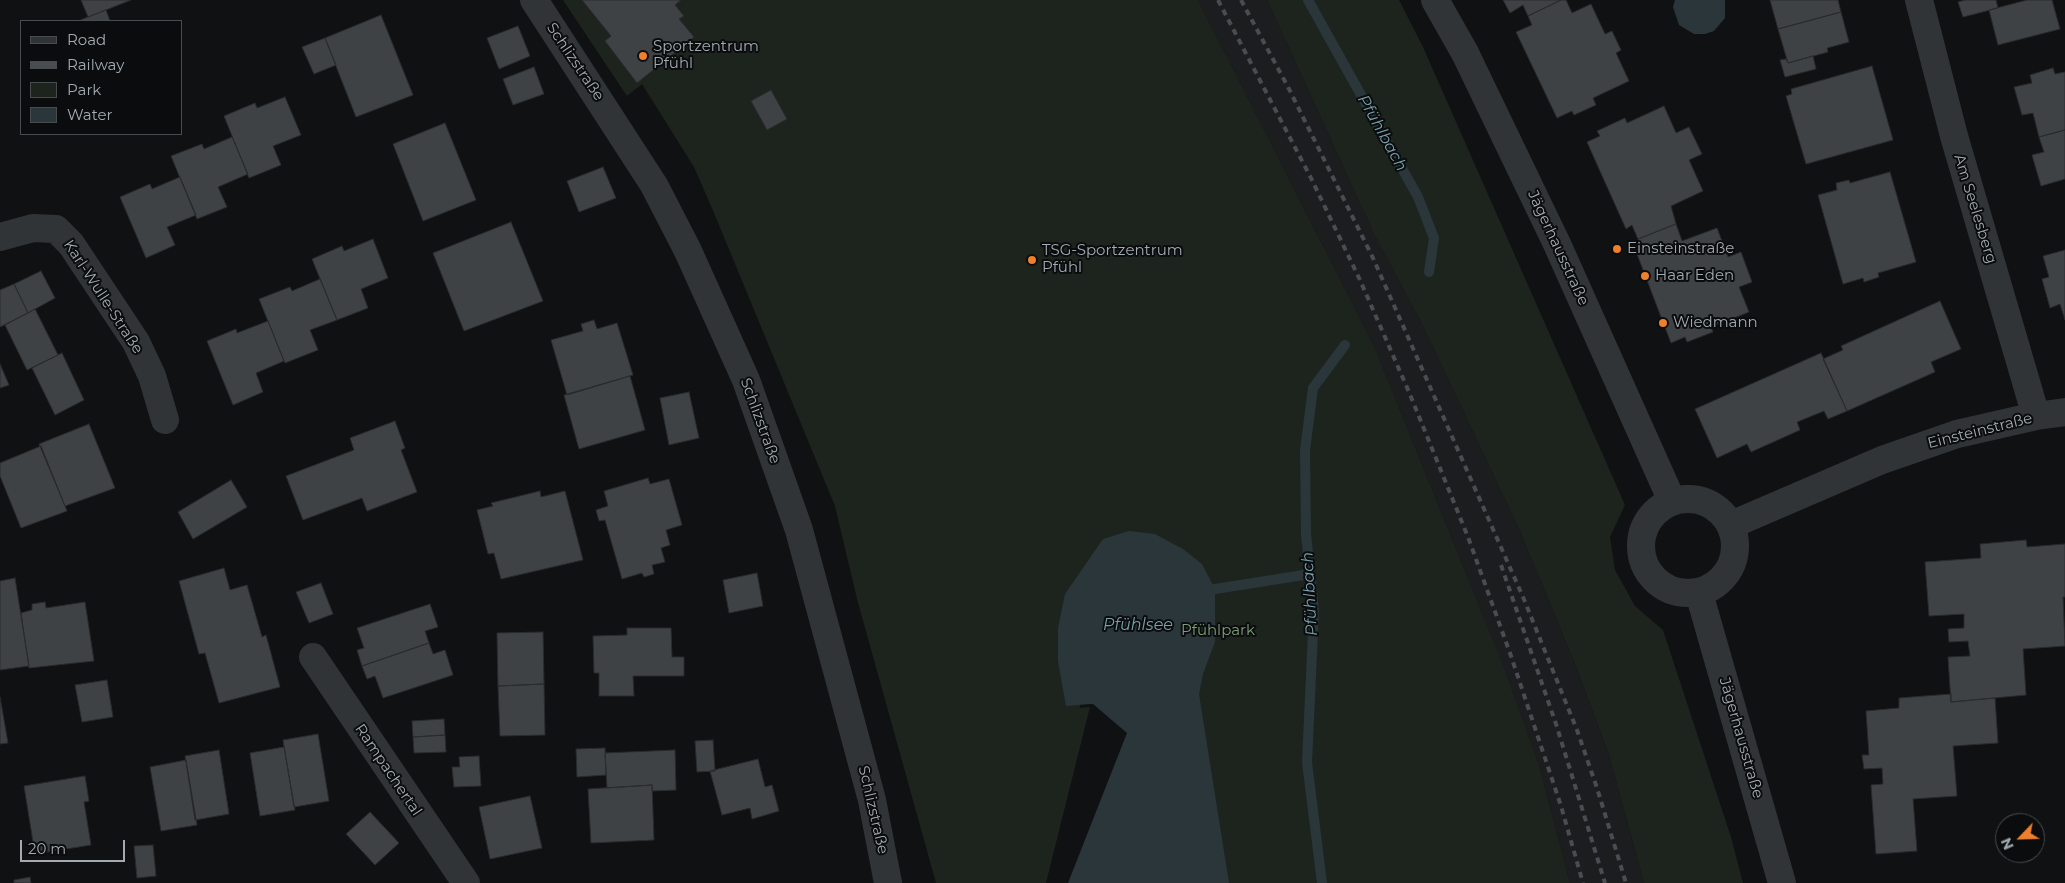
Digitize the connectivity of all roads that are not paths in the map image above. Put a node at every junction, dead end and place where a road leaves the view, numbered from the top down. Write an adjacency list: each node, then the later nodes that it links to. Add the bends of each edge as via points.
1 (534, 0): 13 (street, Schlizstraße, via 654,185 688,251 746,380 798,530 872,800)
2 (1435, 0): 8 (street, Jägerhausstraße, via 1465,52 1557,244)
3 (1919, 0): 6 (street, Am Seelesberg, via 1954,136)
4 (0, 237): 7 (street, Karl-Wulle-Straße, via 33,228 56,229 71,244 136,342 152,376)
5 (2065, 412): 6 (street, Einsteinstraße)
6 (2036, 416): 9 (street, Einsteinstraße, via 1958,434 1882,460)
7 (165, 420)
8 (1672, 501): 9 (street, via 1690,498 1710,504); 10 (street, via 1655,512 1643,531 1640,549 1645,567 1656,582 1668,590 1682,594)
9 (1731, 525): 10 (street, via 1736,544 1734,562 1726,577)
10 (1699, 593): 14 (street, Jägerhausstraße)
11 (313, 656): 12 (street, Rampachertal)
12 (466, 883)
13 (888, 883)
14 (1782, 883)

